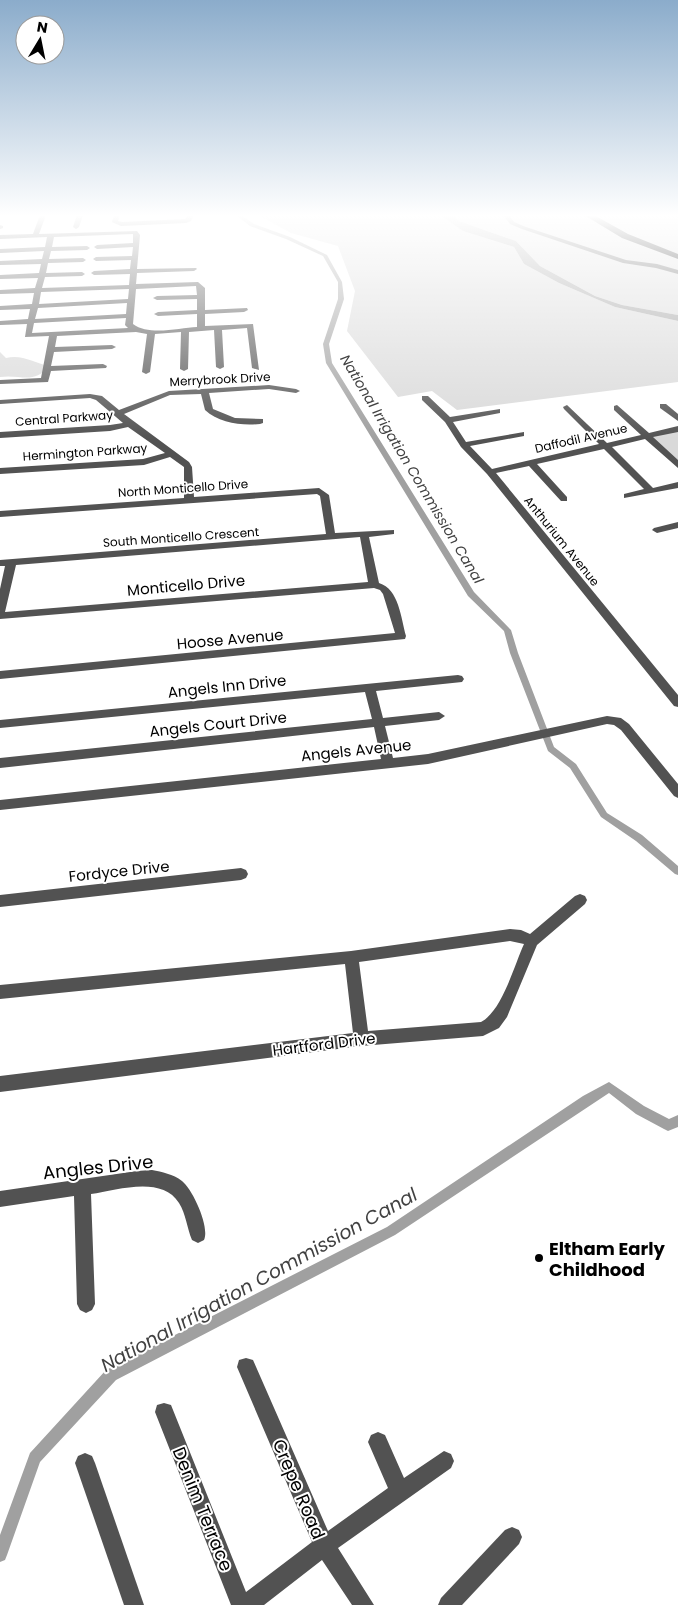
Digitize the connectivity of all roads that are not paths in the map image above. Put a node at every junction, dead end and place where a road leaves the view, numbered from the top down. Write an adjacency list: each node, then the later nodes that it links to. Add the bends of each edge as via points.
1 (39, 290): 4 (street); 8 (street)
2 (132, 290): 7 (street)
3 (201, 290): 5 (street)
4 (0, 292)
5 (199, 297): 6 (street); 11 (street)
6 (157, 298)
7 (131, 301): 8 (street); 13 (street)
8 (36, 306): 9 (street); 14 (street)
9 (0, 308)
10 (244, 310): 11 (street)
11 (200, 312): 12 (street); 17 (street)
12 (158, 314)
13 (129, 316): 14 (street); 18 (street, via 129,325)
14 (32, 321): 15 (street); 21 (street, via 29,336)
15 (0, 323)
16 (218, 328): 17 (street); 25 (street); 26 (street, via 250,326)
17 (201, 329): 19 (street)
18 (136, 330): 20 (street); 21 (street)
19 (184, 330): 20 (street); 28 (street)
20 (151, 332): 29 (street)
21 (53, 335): 23 (street)
22 (112, 348): 23 (street)
23 (50, 350): 27 (street)
24 (103, 366): 27 (street)
25 (220, 367)
26 (256, 368)
27 (47, 369): 30 (street, via 45,380)
28 (184, 370)
29 (146, 372)
30 (0, 382)
31 (296, 391): 32 (street, Merrybrook Drive, via 269,387)
32 (205, 392): 39 (street, Merrybrook Drive, via 169,393); 42 (street, via 210,410 219,416 239,422)
33 (425, 398): 41 (street, Anthurium Avenue)
34 (0, 402): 39 (street, via 96,396)
35 (663, 406): 40 (street)
36 (567, 407): 49 (street)
37 (617, 408): 47 (street)
38 (497, 411): 41 (street)
39 (120, 413): 43 (street)
40 (678, 418)
41 (448, 420): 48 (street, Anthurium Avenue)
42 (260, 421)
43 (130, 424): 46 (street, Central Parkway); 50 (street)
44 (678, 429): 47 (street, Daffodil Avenue)
45 (521, 434): 48 (street)
46 (0, 435)
47 (648, 436): 49 (street, Daffodil Avenue); 52 (street)
48 (464, 445): 54 (street, Anthurium Avenue)
49 (607, 445): 51 (street, Daffodil Avenue); 56 (street)
50 (172, 454): 53 (street, Hermington Parkway, via 144,462); 58 (street, via 188,467)
51 (531, 462): 54 (street, Daffodil Avenue); 59 (street)
52 (678, 465)
53 (0, 471)
54 (490, 472): 73 (street, Anthurium Avenue)
55 (678, 485): 56 (street)
56 (651, 491): 57 (street)
57 (627, 496)
58 (190, 499): 60 (street, North Monticello Drive); 65 (street, North Monticello Drive, via 318,491 324,495)
59 (564, 499)
60 (0, 514)
61 (678, 525): 62 (street)
62 (657, 530)
63 (391, 532): 64 (street, South Monticello Crescent)
64 (364, 535): 65 (street, South Monticello Crescent); 67 (street)
65 (331, 538): 66 (street, South Monticello Crescent)
66 (5, 563): 68 (street)
67 (374, 585): 69 (street, Monticello Drive); 70 (street, Hoose Avenue, via 388,593 401,636)
68 (0, 611)
69 (0, 616)
70 (0, 675)
71 (458, 679): 72 (street, Angels Inn Drive)
72 (370, 688): 75 (street); 76 (street, Angels Inn Drive)
73 (676, 697)
74 (439, 716): 75 (street, Angels Court Drive)
75 (379, 723): 77 (street); 78 (street, Angels Court Drive)
76 (0, 724)
77 (388, 762): 79 (street, Angels Avenue, via 428,759 607,720 618,721); 80 (street, Angels Avenue)
78 (0, 763)
79 (678, 793)
80 (0, 805)
81 (241, 874): 83 (street, Fordyce Drive)
82 (580, 900): 84 (street, Hartford Drive)
83 (0, 901)
84 (532, 941): 85 (street, via 510,935); 87 (street, Hartford Drive, via 494,1024 483,1029)
85 (351, 957): 86 (street); 87 (street)
86 (0, 992)
87 (361, 1039): 88 (street, Hartford Drive)
88 (0, 1084)
89 (82, 1187): 90 (street, Angles Drive); 91 (street, Angles Drive, via 152,1178 166,1180 179,1187 188,1199); 92 (street)
90 (0, 1199)
91 (198, 1234)
92 (86, 1304)
93 (246, 1367): 100 (street, Crepe Road)
94 (164, 1412): 102 (street, Denim Terrace)
95 (378, 1442): 98 (street)
96 (444, 1461): 98 (street)
97 (85, 1463): 101 (street)
98 (400, 1492): 100 (street)
99 (512, 1537): 105 (street)
100 (324, 1546): 103 (street); 104 (street, Crepe Road)
101 (134, 1605)
102 (241, 1605)
103 (247, 1605)
104 (364, 1605)
105 (448, 1605)

